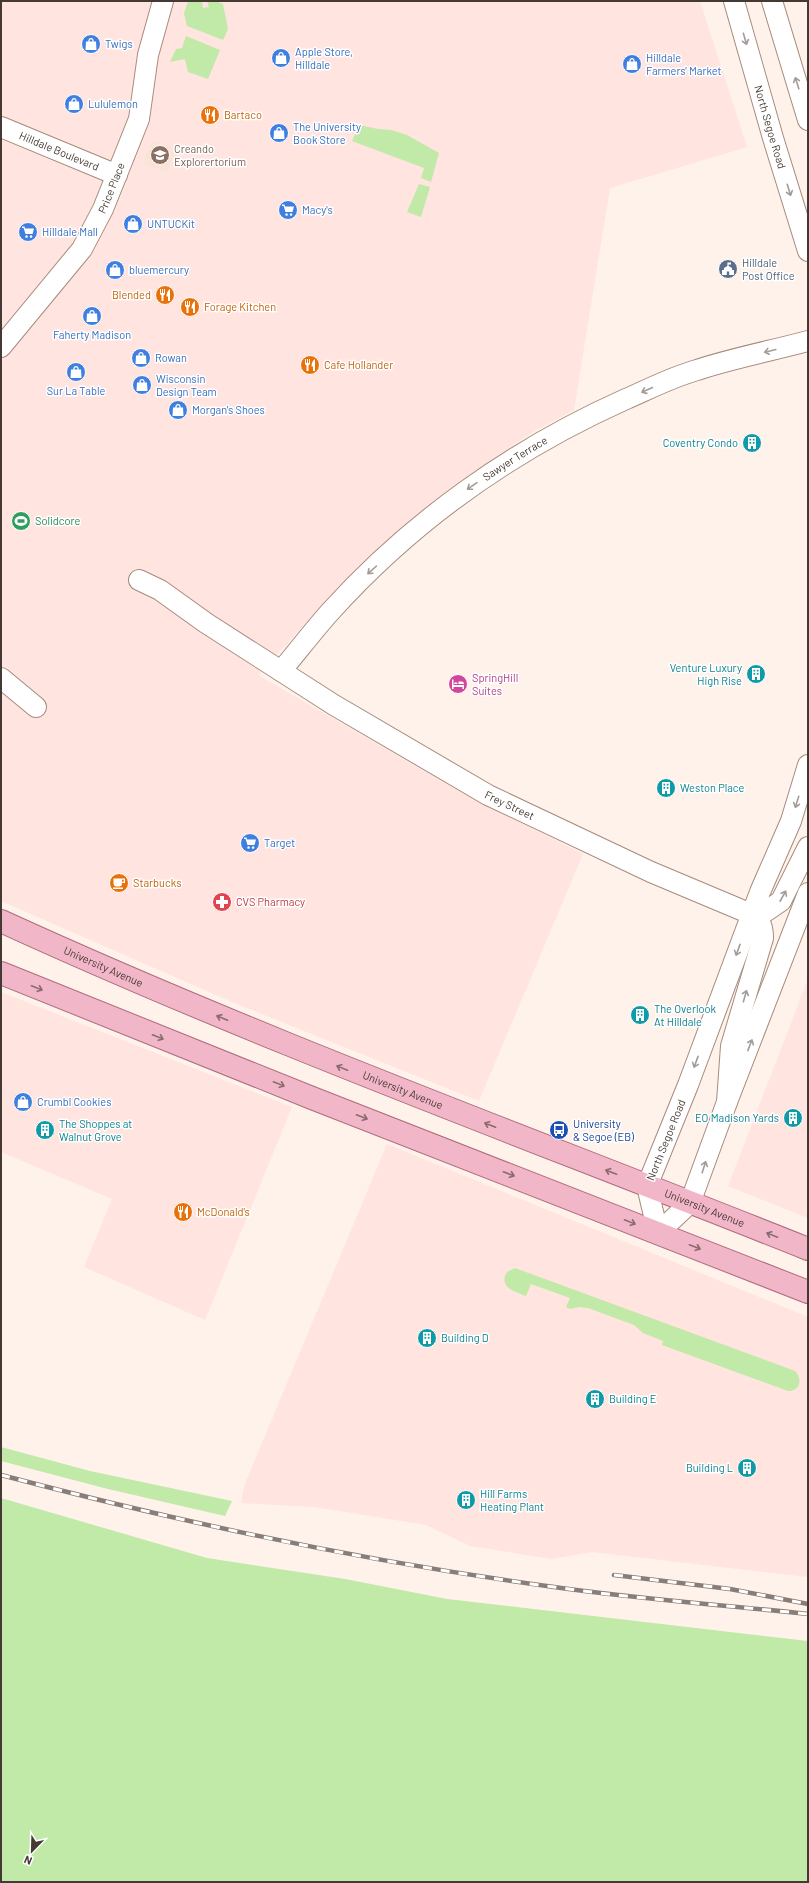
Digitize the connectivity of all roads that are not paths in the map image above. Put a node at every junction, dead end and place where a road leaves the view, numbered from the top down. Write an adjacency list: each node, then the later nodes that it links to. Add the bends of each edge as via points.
1 (163, 1): 6 (street, Price Place, via 147,62 139,119)
2 (734, 1): 7 (street, North Segoe Road, one-way to 7)
3 (772, 1): 4 (street, one-way to 3)
4 (808, 120)
5 (1, 127): 6 (street, Hilldale Boulevard)
6 (117, 175): 9 (street, Price Place, via 82,249)
7 (808, 251)
8 (808, 341): 11 (street, Sawyer Terrace, one-way to 11, via 696,370 586,417 532,447 460,495 412,533 330,613)
9 (1, 347)
10 (138, 580): 11 (street, Frey Street, via 160,590)
11 (281, 671): 17 (street, Frey Street, via 488,795 651,872)
12 (1, 678): 13 (street)
13 (36, 707)
14 (808, 765): 17 (street, North Segoe Road, one-way to 17, via 791,821)
15 (808, 847): 17 (street, one-way to 15, via 765,912 781,901)
16 (808, 893): 19 (street)
17 (751, 914): 21 (street, one-way to 17, via 731,1046 763,938 761,922); 22 (street, North Segoe Road, one-way to 22, via 688,1085)
18 (1, 921): 22 (main road, University Avenue, one-way to 18, via 310,1054)
19 (801, 934): 21 (street, one-way to 19)
20 (1, 973): 24 (main road, one-way to 24)
21 (727, 1102): 23 (street, one-way to 21)
22 (647, 1186): 23 (main road, University Avenue); 24 (street, North Segoe Road)
23 (690, 1203): 24 (street); 25 (main road, University Avenue, one-way to 23)
24 (658, 1233): 26 (main road, one-way to 26)
25 (808, 1249)
26 (756, 1271): 27 (main road); 28 (main road)
27 (808, 1292)
28 (808, 1296)

